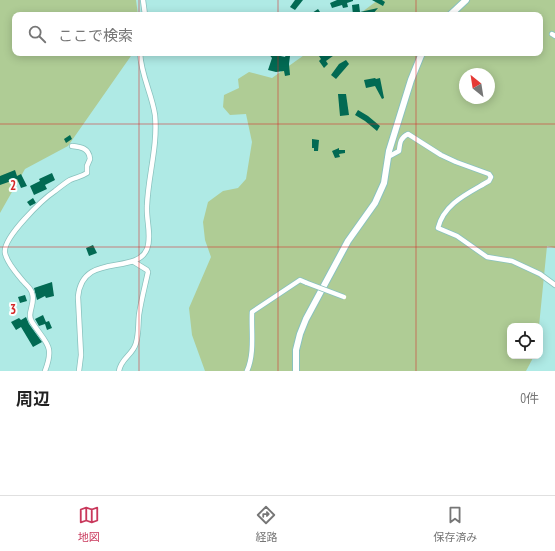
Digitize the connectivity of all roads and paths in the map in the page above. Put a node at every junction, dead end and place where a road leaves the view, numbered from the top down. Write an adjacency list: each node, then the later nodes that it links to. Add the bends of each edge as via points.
1 (143, 0): 3 (street)
2 (466, 0): 4 (street)
3 (145, 12)
4 (453, 12)
5 (140, 56): 9 (street, via 155,114 155,129 152,172 146,206 147,248)
6 (421, 56): 8 (street, via 410,80)
7 (72, 146): 12 (street, via 87,151 90,159 86,173 54,192 29,214 5,247 14,269 32,294 29,315 51,352)
8 (388, 157): 10 (street, via 399,151 400,141 408,134 441,155 489,174 489,181 456,200 446,210 438,228 457,236 487,257 512,262 540,274); 16 (street, via 384,183 375,203 348,241 300,334 296,350)
9 (134, 262): 13 (street, via 98,269 82,282 78,297 81,355); 14 (street, via 148,272 136,345 120,364)
10 (555, 285)
11 (344, 297): 15 (street, bridge, via 300,280 252,312 252,345)
12 (45, 371)
13 (79, 371)
14 (119, 371)
15 (247, 371)
16 (296, 371)

